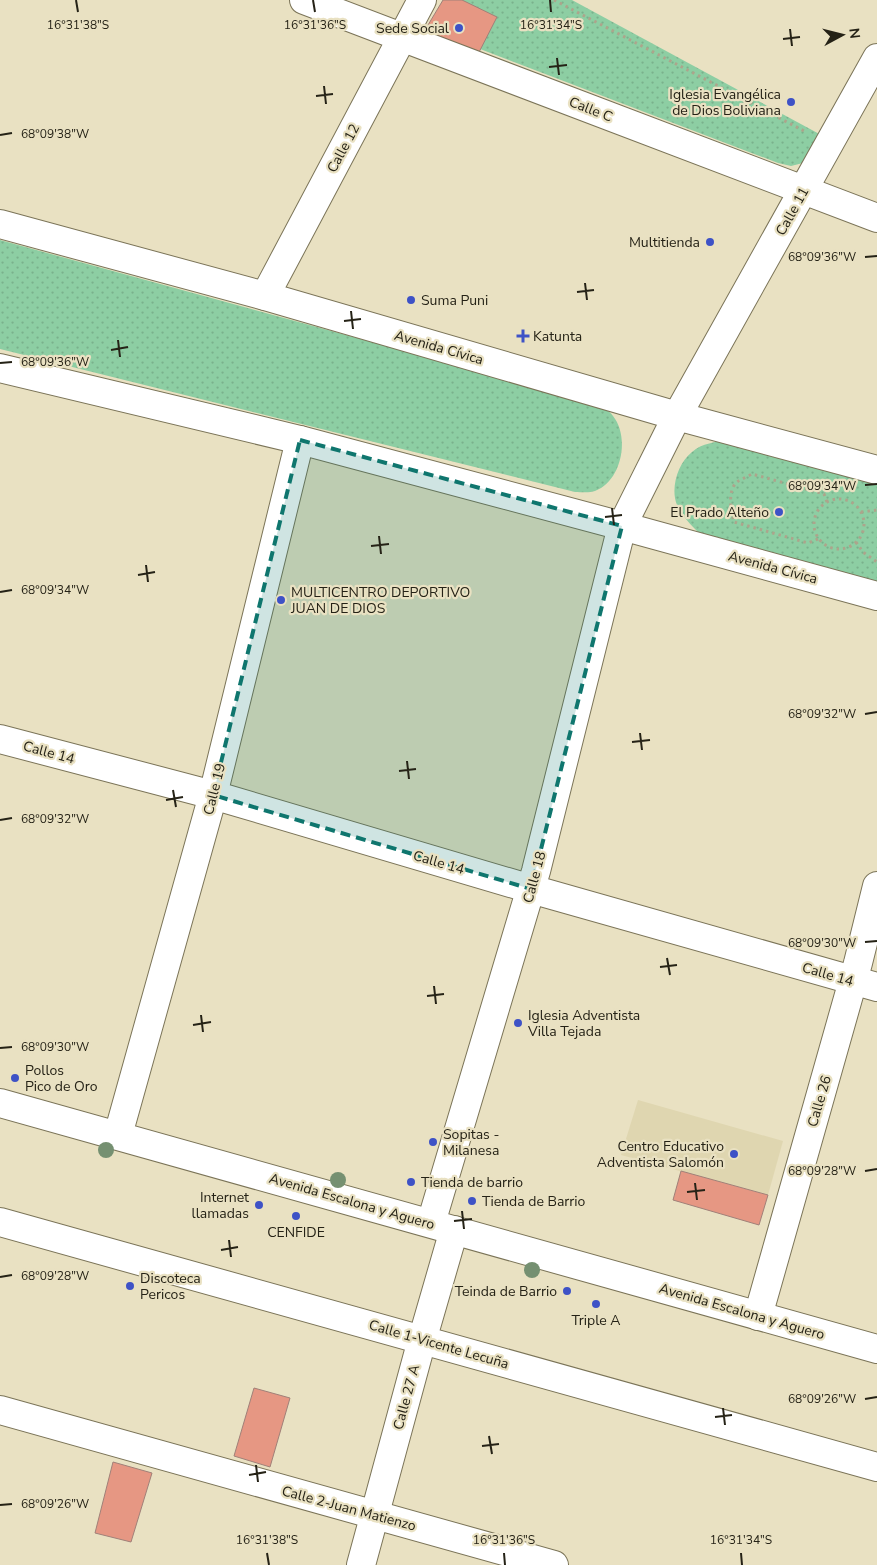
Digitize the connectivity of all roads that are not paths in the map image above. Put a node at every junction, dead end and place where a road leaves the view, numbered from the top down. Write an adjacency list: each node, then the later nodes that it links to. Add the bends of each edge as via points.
1 (304, 0): 3 (street, Calle C)
2 (422, 0): 3 (street, Calle 12)
3 (401, 38): 5 (street, Calle C); 8 (street, Calle 12)
4 (877, 58): 5 (street, Calle 11)
5 (804, 190): 6 (street, Calle C); 10 (street, Calle 11)
6 (877, 218)
7 (0, 224): 8 (street, Avenida Cívica)
8 (265, 296): 10 (street, Avenida Cívica)
9 (0, 368): 11 (street, Avenida Cívica)
10 (677, 416): 12 (street, Avenida Cívica); 13 (street, Calle 11)
11 (300, 440): 13 (street, Avenida Cívica); 16 (street, Calle 19)
12 (877, 470)
13 (622, 526): 14 (street, Avenida Cívica); 18 (street, Calle 18)
14 (877, 596)
15 (0, 739): 16 (street, Calle 14)
16 (213, 795): 18 (street, Calle 14); 21 (street, Calle 19)
17 (877, 886): 19 (street, Calle 26)
18 (531, 889): 19 (street, Calle 14); 23 (street, Calle 18)
19 (865, 984): 24 (street, Calle 26)
20 (0, 1103): 21 (street, Avenida Escalona y Aguero)
21 (118, 1136): 23 (street, Avenida Escalona y Aguero)
22 (0, 1222): 25 (street, Calle 1-Vicente Lecuña)
23 (442, 1227): 24 (street, Avenida Escalona y Aguero); 25 (street, Calle 27 A)
24 (758, 1316): 26 (street, Avenida Escalona y Aguero)
25 (422, 1340): 28 (street, Calle 1-Vicente Lecuña); 29 (street, Calle 27 A)
26 (877, 1349)
27 (0, 1410): 29 (street, Calle 2-Juan Matienzo)
28 (877, 1468)
29 (375, 1515): 30 (street, Calle 27 A); 31 (street, Calle 2-Juan Matienzo)
30 (362, 1565)
31 (554, 1565)

